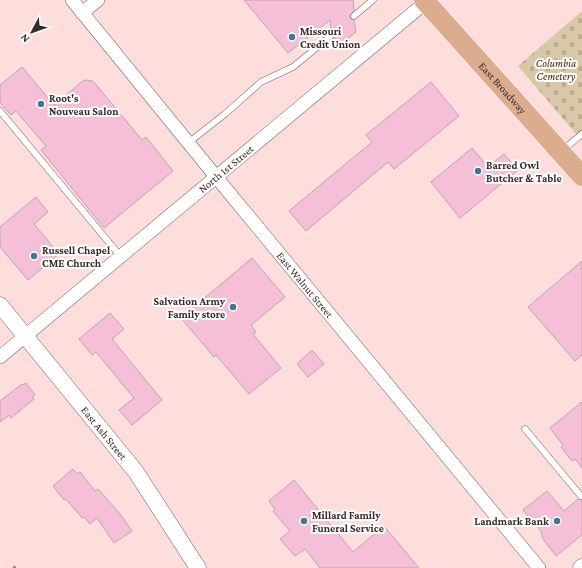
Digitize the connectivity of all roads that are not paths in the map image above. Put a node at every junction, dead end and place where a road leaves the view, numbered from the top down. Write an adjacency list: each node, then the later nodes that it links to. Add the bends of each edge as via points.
1 (72, 0): 5 (street, East Walnut Street)
2 (98, 0): 5 (street)
3 (373, 0): 6 (lane)
4 (425, 1): 11 (main road, East Broadway); 13 (street, North 1st Street)
5 (82, 13): 10 (street, East Walnut Street)
6 (354, 16)
7 (332, 34): 10 (lane, via 293,67 261,82)
8 (0, 111): 14 (lane)
9 (582, 134): 11 (lane)
10 (188, 143): 13 (street, East Walnut Street)
11 (560, 153): 12 (main road, East Broadway)
12 (582, 176)
13 (217, 178): 14 (street, North 1st Street); 21 (street, East Walnut Street)
14 (121, 257): 16 (street, North 1st Street)
15 (0, 305): 16 (street, East Ash Street)
16 (26, 336): 17 (street, North 1st Street); 20 (street, East Ash Street, via 136,472)
17 (0, 357)
18 (525, 430): 19 (lane)
19 (581, 496)
20 (198, 568)
21 (539, 568)

